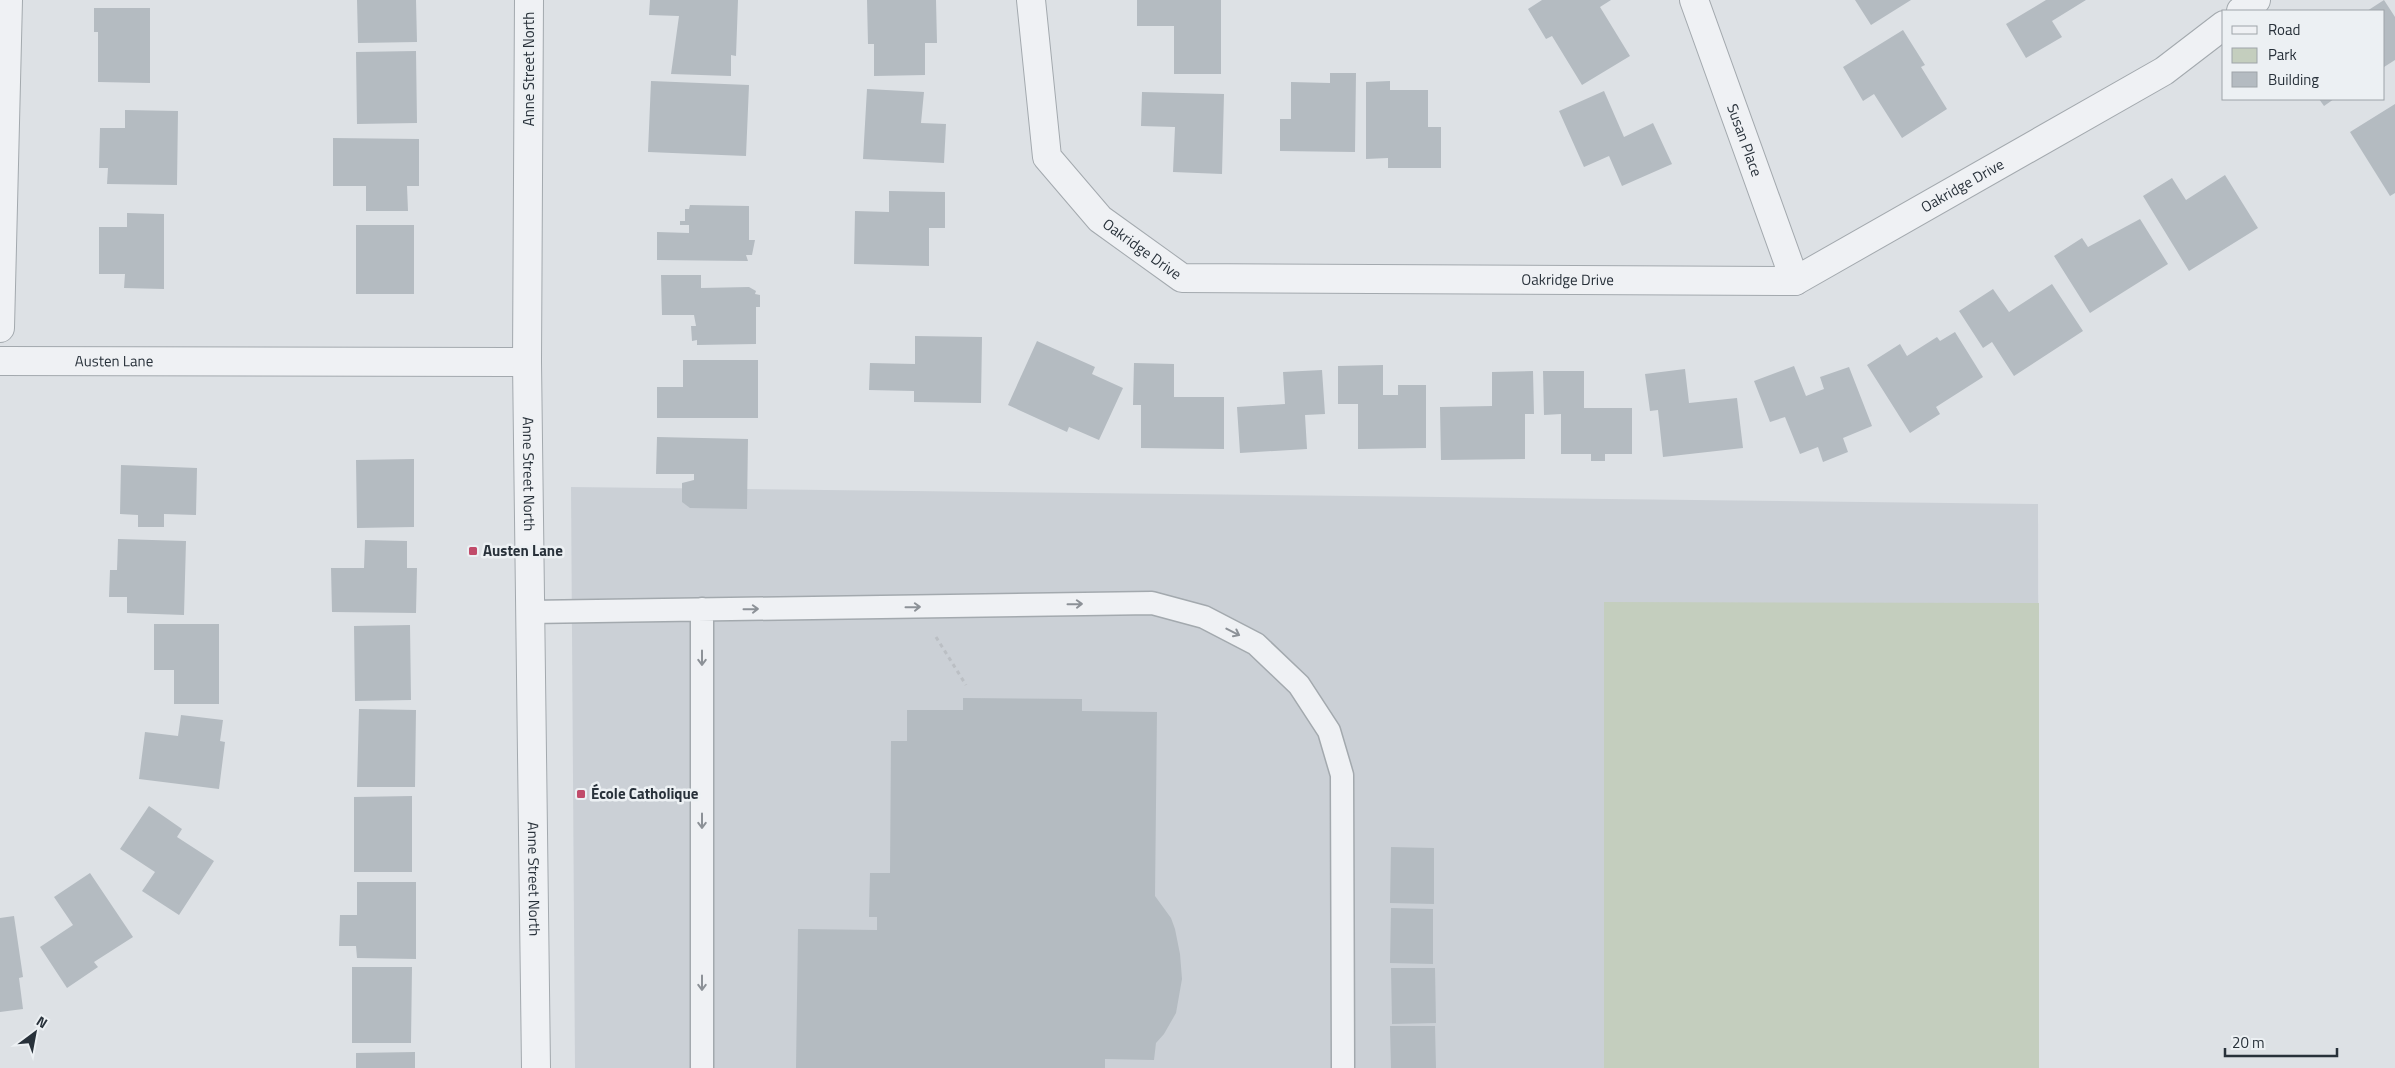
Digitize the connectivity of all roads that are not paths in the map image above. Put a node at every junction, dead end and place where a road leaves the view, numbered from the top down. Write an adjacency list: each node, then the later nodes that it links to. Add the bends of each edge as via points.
1 (8, 0): 9 (street)
2 (529, 0): 11 (street, Anne Street North)
3 (1031, 0): 8 (street, Oakridge Drive, via 1047,157 1100,218 1182,278)
4 (1694, 0): 8 (street, Susan Place)
5 (2256, 0): 6 (street)
6 (2242, 10)
7 (2222, 27): 8 (street, Oakridge Drive, via 2164,71)
8 (1795, 281)
9 (0, 328)
10 (0, 361): 11 (street, Austen Lane)
11 (527, 362): 13 (street, Anne Street North)
12 (702, 609): 13 (lane); 15 (lane, one-way to 15); 16 (lane, one-way to 16, via 1152,603 1204,617 1256,644 1299,685 1329,731 1342,775)
13 (530, 612): 14 (street, Anne Street North)
14 (536, 1068)
15 (702, 1068)
16 (1342, 1068)

